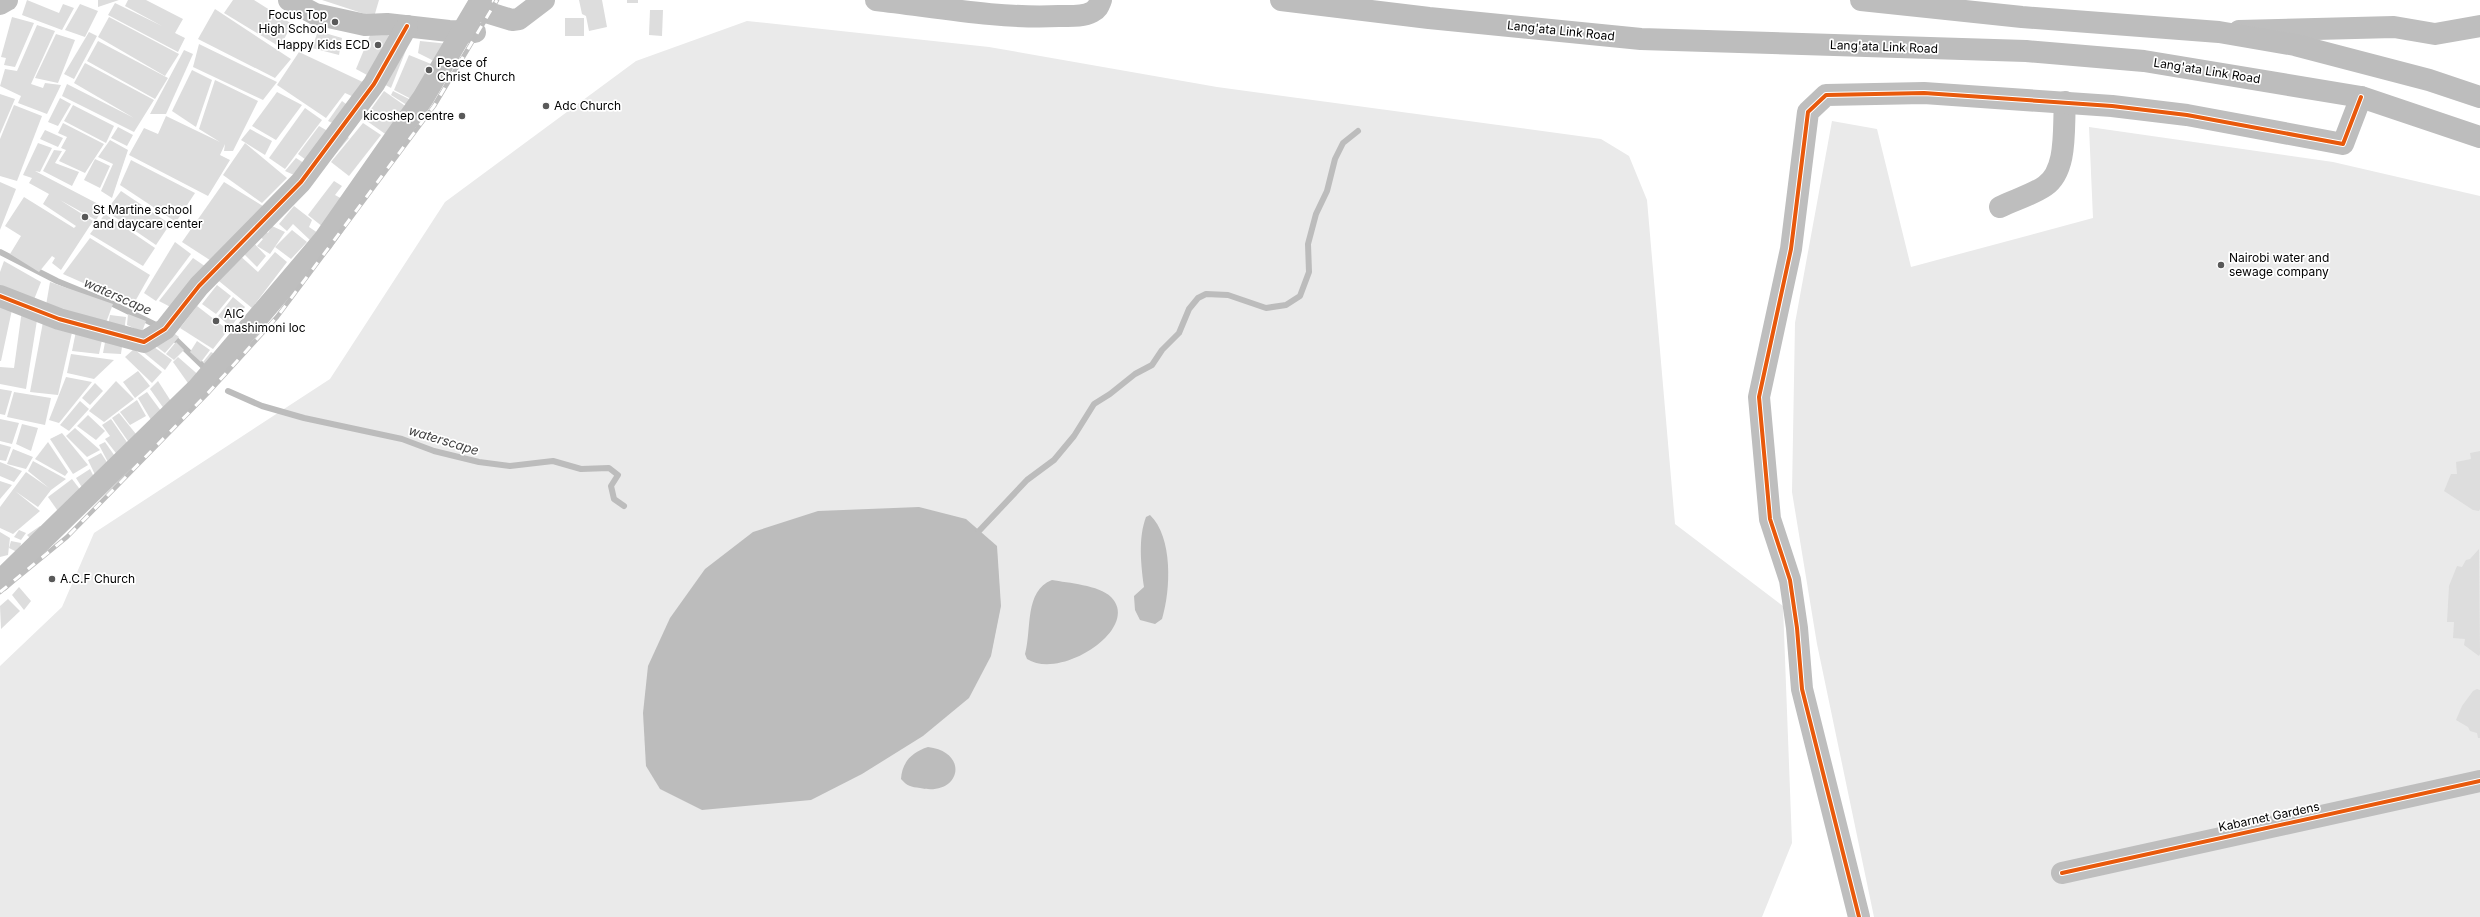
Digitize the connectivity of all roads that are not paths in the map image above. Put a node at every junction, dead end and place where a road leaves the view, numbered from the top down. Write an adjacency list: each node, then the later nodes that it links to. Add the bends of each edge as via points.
1 (7, 0): 9 (street)
2 (289, 0): 12 (street, via 315,14 365,24)
3 (544, 0): 10 (street, via 519,19 512,20)
4 (876, 0): 5 (street, via 992,15 1052,17 1077,16 1092,12)
5 (1101, 0)
6 (1281, 0): 11 (main road, Lang'ata Link Road)
7 (1412, 0): 11 (main road)
8 (1862, 0): 15 (main road, via 2022,17)
9 (0, 4)
10 (479, 4): 14 (street)
11 (1429, 18): 16 (main road, Lang'ata Link Road, via 1641,39 2026,51 2144,61)
12 (407, 26): 14 (street); 21 (street, via 374,84 301,182 200,286 165,329 144,342 59,319)
13 (2480, 26): 15 (street, via 2435,34 2394,27)
14 (470, 32): 22 (street, via 323,241 198,388)
15 (2219, 32): 17 (main road, via 2295,45 2429,80)
16 (2361, 97): 18 (street, via 2343,144 2187,115); 19 (main road, Lang'ata Link Road)
17 (2480, 97)
18 (2065, 102): 20 (street, via 2060,163 2055,176 2044,186); 25 (street, via 1924,93 1826,95 1808,112 1792,249 1758,397 1770,519 1790,580 1802,689)
19 (2480, 137)
20 (2000, 207)
21 (0, 296)
22 (0, 581)
23 (2480, 781): 24 (street, Kabarnet Gardens)
24 (2062, 873)
25 (1859, 917)

